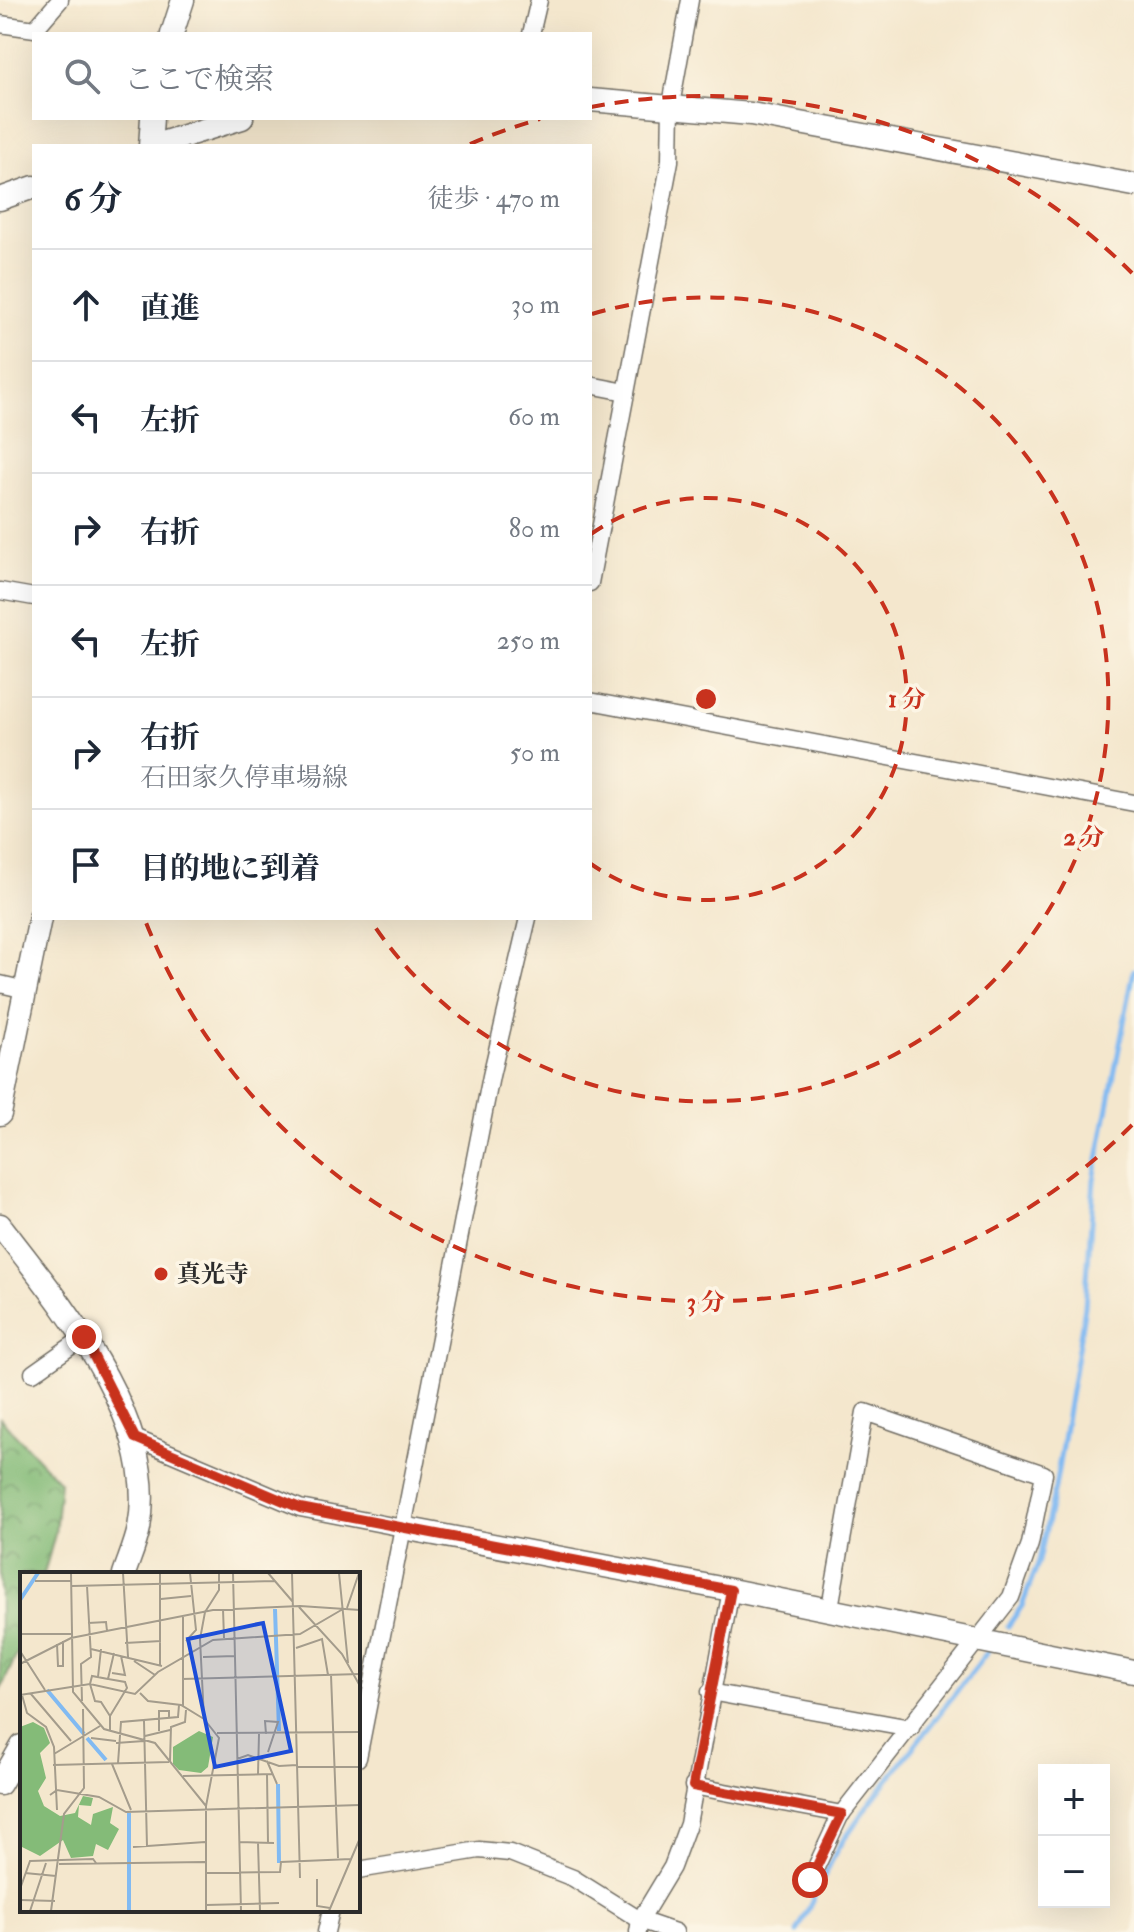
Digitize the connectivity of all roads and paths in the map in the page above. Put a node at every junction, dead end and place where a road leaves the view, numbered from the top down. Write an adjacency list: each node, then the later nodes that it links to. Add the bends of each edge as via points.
1 (60, 0): 5 (street, via 35,29)
2 (183, 0): 6 (street)
3 (539, 0): 7 (street)
4 (690, 0): 9 (street)
5 (0, 24)
6 (173, 32)
7 (531, 32)
8 (592, 100): 9 (street)
9 (671, 105): 14 (street, via 751,114); 18 (street, via 670,161)
10 (152, 120): 12 (street)
11 (236, 120): 13 (street)
12 (151, 144)
13 (158, 144)
14 (1134, 185)
15 (32, 188): 16 (street)
16 (0, 199)
17 (592, 385): 18 (street)
18 (626, 392): 19 (street)
19 (592, 572)
20 (0, 591): 21 (street)
21 (32, 597)
22 (592, 701): 23 (street)
23 (1134, 803)
24 (40, 920): 27 (street)
25 (528, 920): 33 (street, via 491,1076)
26 (0, 984): 27 (street)
27 (26, 990): 28 (street)
28 (0, 1114)
29 (0, 1225): 30 (street)
30 (84, 1337): 31 (street); 32 (street)
31 (33, 1373)
32 (135, 1438): 33 (street, via 300,1508); 34 (street, via 139,1527)
33 (403, 1528): 35 (street); 40 (street)
34 (125, 1572)
35 (731, 1590): 37 (street); 39 (street)
36 (831, 1602): 37 (street, via 865,1412 1044,1474 1030,1544 1011,1597)
37 (980, 1641): 38 (street); 41 (street)
38 (1134, 1672)
39 (710, 1692): 41 (street); 44 (street)
40 (361, 1719)
41 (911, 1728): 45 (street)
42 (20, 1749): 43 (street)
43 (0, 1784)
44 (693, 1786): 45 (street); 49 (street, via 688,1824 672,1867)
45 (842, 1814): 47 (street)
46 (360, 1870): 49 (street, via 479,1850 510,1853 573,1878)
47 (810, 1880)
48 (331, 1912): 50 (street)
49 (639, 1926): 51 (street)
50 (326, 1932)
51 (675, 1932)

